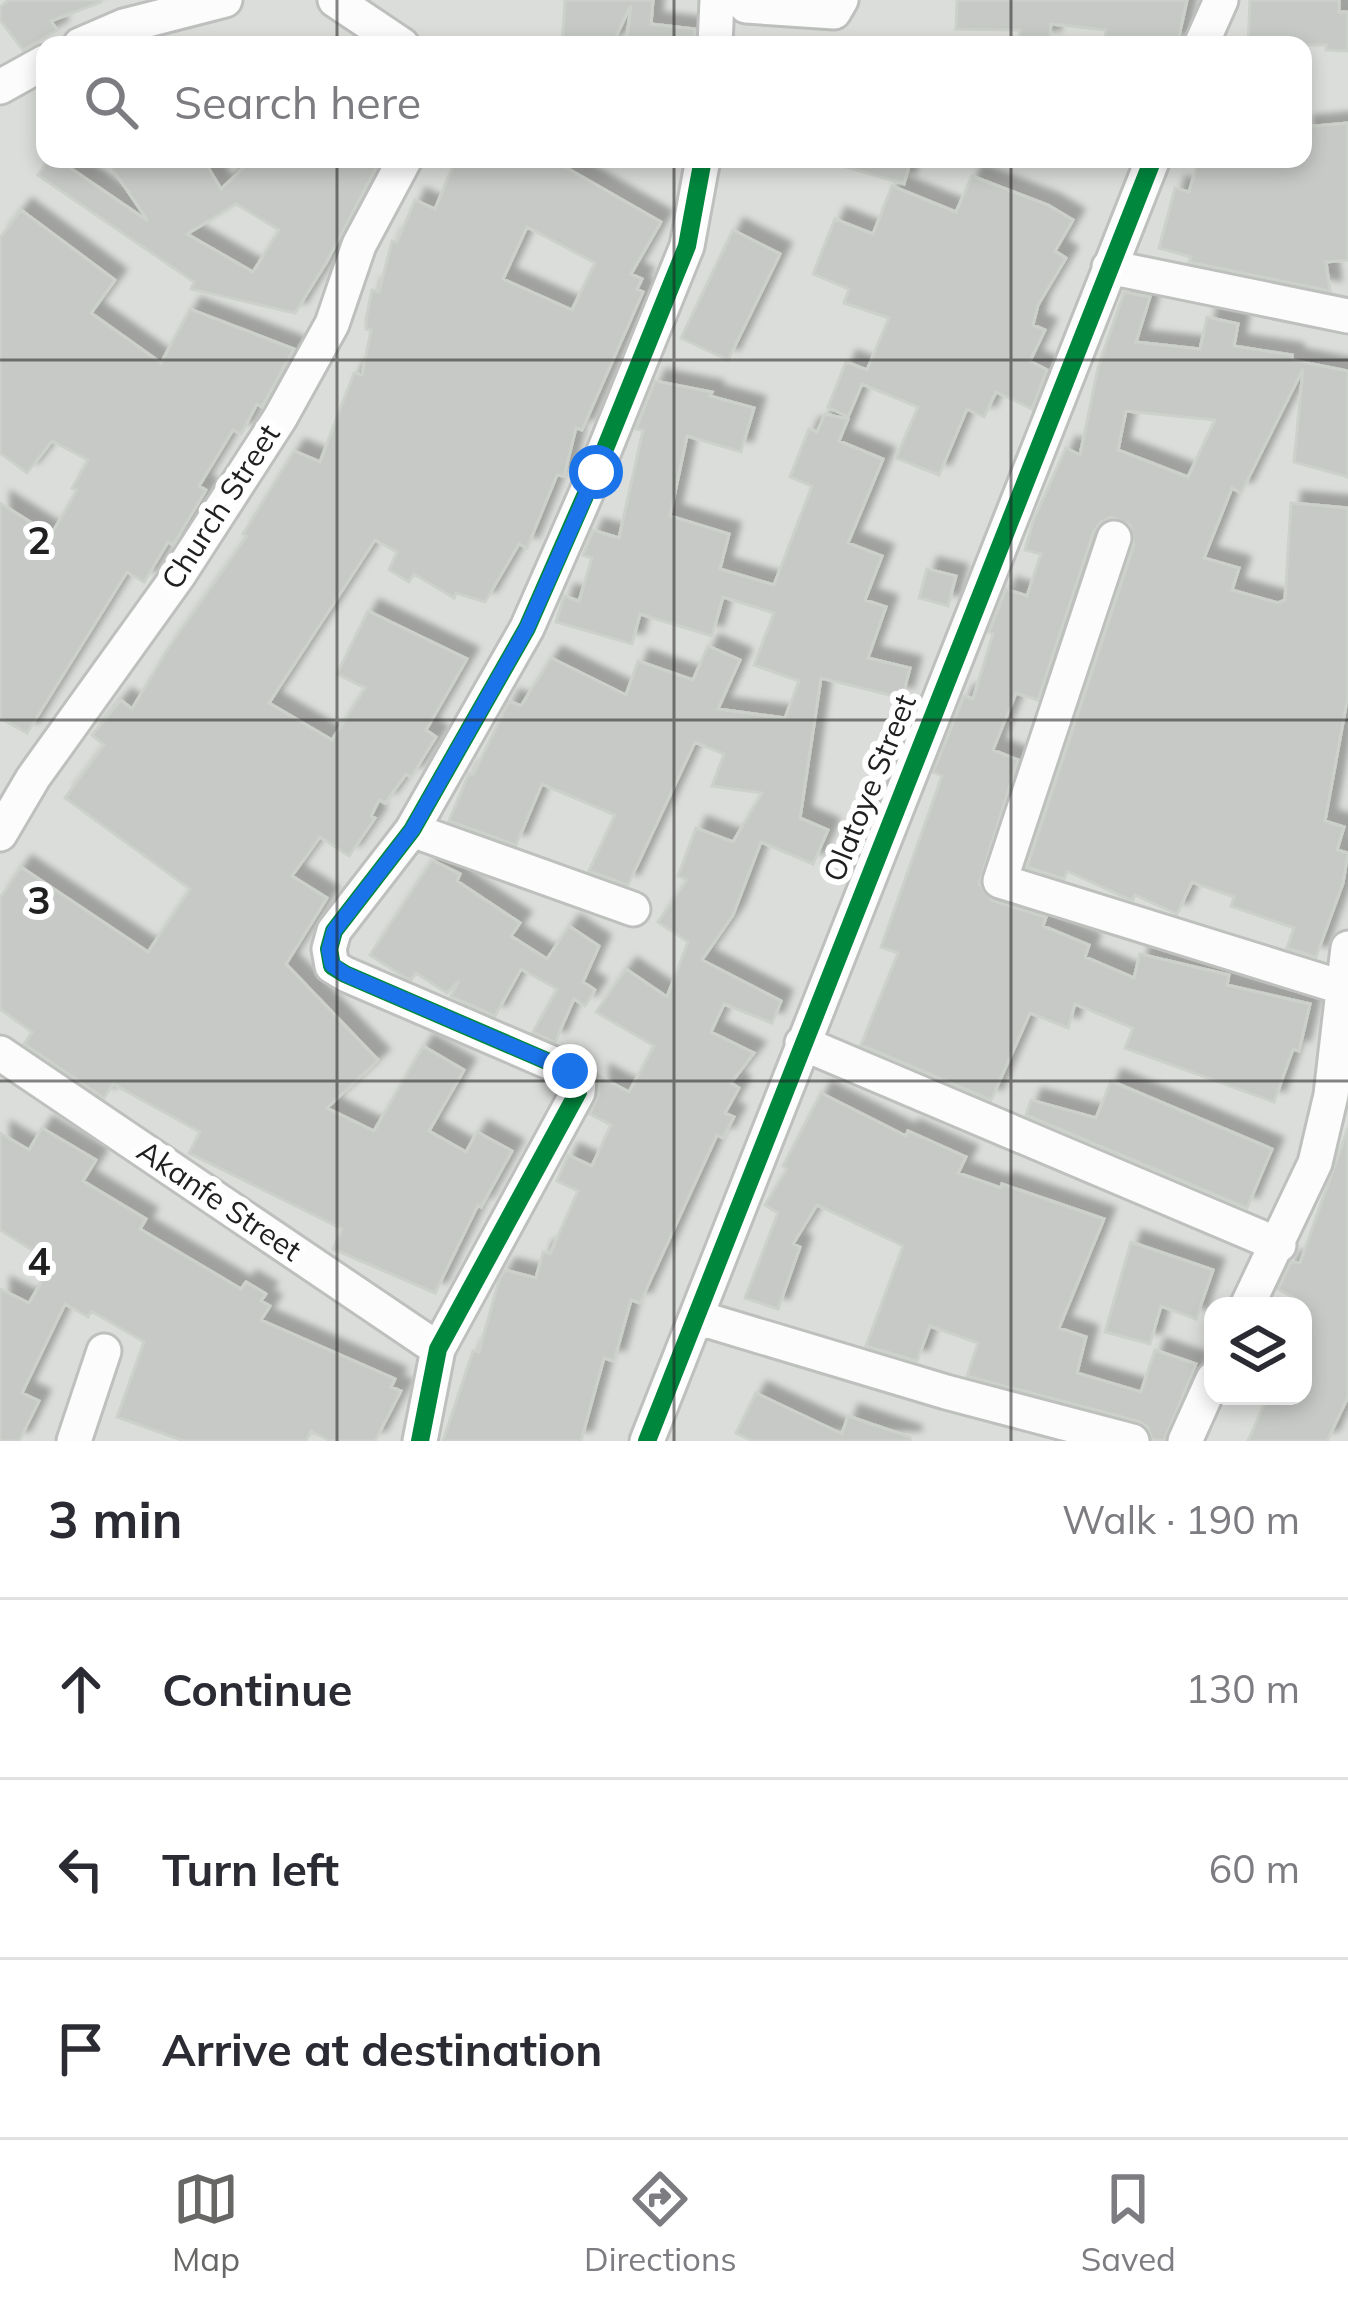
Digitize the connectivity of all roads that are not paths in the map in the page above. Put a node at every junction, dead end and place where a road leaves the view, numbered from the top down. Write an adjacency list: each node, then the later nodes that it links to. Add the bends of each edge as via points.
1 (225, 0): 7 (street)
2 (335, 0): 8 (street)
3 (717, 0): 9 (street)
4 (741, 0): 5 (street, via 834,12)
5 (841, 0)
6 (1221, 0): 10 (street)
7 (101, 36)
8 (389, 36)
9 (715, 36)
10 (1205, 36)
11 (36, 67): 12 (street)
12 (0, 87)
13 (399, 168): 20 (street, Church Street, via 359,244 332,324 280,418)
14 (702, 168): 19 (street, via 687,246 588,491 527,628)
15 (1149, 168): 16 (street, Olatoye Street)
16 (1109, 267): 17 (street); 24 (street, Olatoye Street)
17 (1348, 316)
18 (1114, 538): 23 (street, via 1000,881)
19 (412, 830): 21 (street); 29 (street, via 334,931 332,965 579,1078)
20 (0, 834)
21 (634, 909)
22 (1348, 948): 23 (street)
23 (1341, 987): 26 (street, via 1315,1163)
24 (802, 1043): 26 (street); 28 (street, Olatoye Street)
25 (0, 1053): 29 (street, Akanfe Street)
26 (1279, 1245): 27 (street)
27 (1252, 1297)
28 (696, 1317): 34 (street, Olatoye Street); 35 (street)
29 (438, 1348): 33 (street)
30 (104, 1351): 32 (street)
31 (1204, 1399): 36 (street)
32 (74, 1441)
33 (420, 1441)
34 (647, 1441)
35 (1132, 1441)
36 (1185, 1441)

